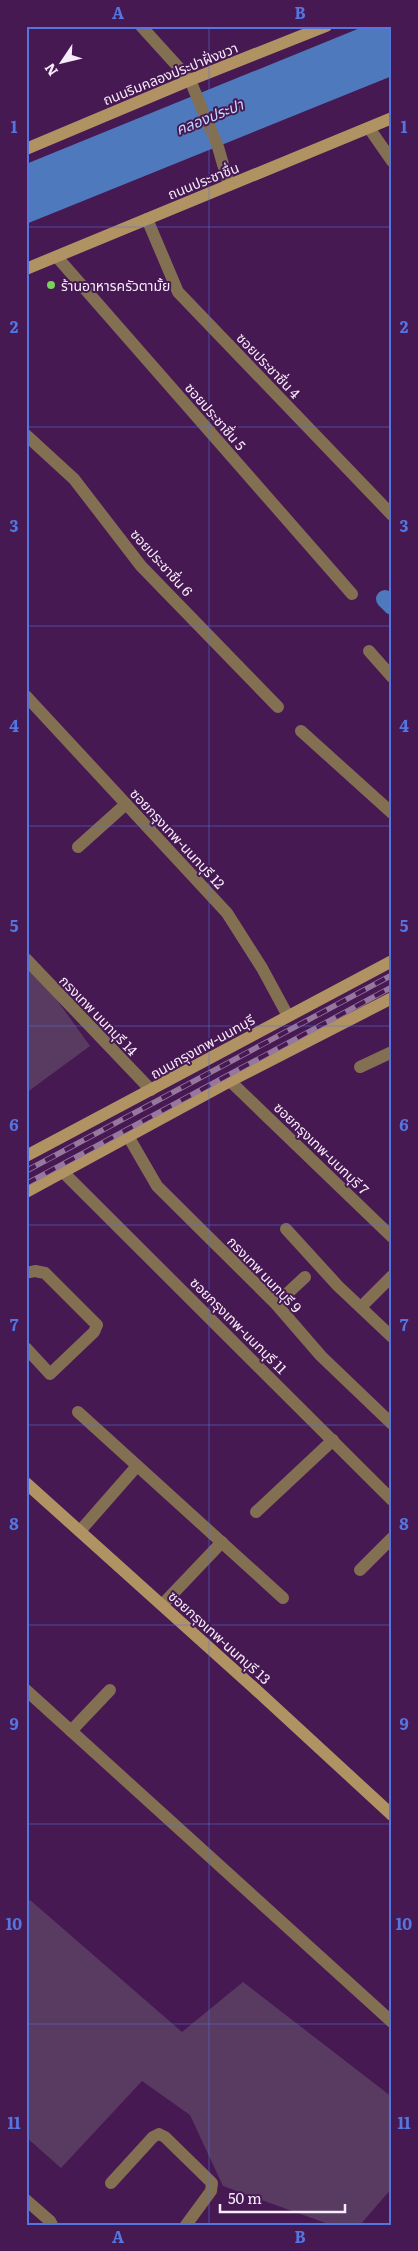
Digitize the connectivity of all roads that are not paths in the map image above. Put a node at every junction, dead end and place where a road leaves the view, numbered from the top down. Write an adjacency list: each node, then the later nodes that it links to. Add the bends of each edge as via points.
1 (141, 26): 3 (street)
2 (323, 27): 3 (main road, ถนนริมคลองประปาฝั่งขวา)
3 (190, 80): 6 (main road, ถนนริมคลองประปาฝั่งขวา); 8 (street, via 218,147)
4 (392, 118): 5 (main road, ถนนประชาชื่น)
5 (370, 128): 7 (street); 8 (main road, ถนนประชาชื่น)
6 (26, 149)
7 (392, 161)
8 (229, 185): 9 (main road, ถนนประชาชื่น)
9 (147, 219): 10 (main road, ถนนประชาชื่น); 13 (street, ซอยประชาชื่น 4, via 178,292)
10 (56, 257): 11 (main road, ถนนประชาชื่น); 14 (street, ซอยประชาชื่น 5)
11 (26, 269)
12 (26, 435): 18 (street, ซอยประชาชื่น 6, via 74,479 141,566)
13 (392, 515)
14 (352, 594)
15 (369, 651): 16 (street)
16 (392, 677)
17 (26, 696): 20 (street, ซอยกรุงเทพ-นนทบุรี 12)
18 (278, 707)
19 (301, 731): 21 (street)
20 (126, 804): 22 (street); 26 (street, ซอยกรุงเทพ-นนทบุรี 12, via 227,913)
21 (392, 813)
22 (78, 847)
23 (26, 959): 30 (street, กรงเทพ นนทบุรี 14)
24 (392, 961): 26 (main road, ถนนกรุงเทพ-นนทบุรี)
25 (392, 998): 29 (main road)
26 (288, 1016): 30 (main road, ถนนกรุงเทพ-นนทบุรี)
27 (392, 1052): 28 (street)
28 (360, 1067)
29 (230, 1081): 31 (main road); 36 (street, ซอยกรุงเทพ-นนทบุรี 7)
30 (152, 1090): 32 (main road, ถนนกรุงเทพ-นนทบุรี)
31 (128, 1136): 33 (main road); 40 (street, กรงเทพ นนทบุรี 9, via 157,1186)
32 (26, 1156)
33 (63, 1172): 34 (main road); 46 (street, ซอยกรุงเทพ-นนทบุรี 11)
34 (26, 1192)
35 (286, 1229): 41 (street, via 338,1286)
36 (392, 1237)
37 (26, 1273): 43 (street, via 45,1273 97,1325 94,1332 50,1374)
38 (392, 1276): 41 (street)
39 (305, 1277): 40 (street)
40 (276, 1304): 45 (street, กรงเทพ นนทบุรี 9, via 321,1356)
41 (362, 1306): 42 (street)
42 (392, 1337)
43 (27, 1349)
44 (78, 1412): 47 (street)
45 (392, 1424)
46 (333, 1440): 49 (street, ซอยกรุงเทพ-นนทบุรี 11); 50 (street)
47 (137, 1466): 51 (street); 53 (street)
48 (26, 1483): 51 (main road, ซอยกรุงเทพ-นนทบุรี 13)
49 (392, 1500)
50 (256, 1512)
51 (80, 1531): 56 (main road, ซอยกรุงเทพ-นนทบุรี 13)
52 (392, 1538): 54 (street)
53 (222, 1542): 55 (street); 56 (street)
54 (360, 1570)
55 (283, 1598)
56 (162, 1605): 60 (main road, ซอยกรุงเทพ-นนทบุรี 13)
57 (26, 1690): 59 (street)
58 (110, 1690): 59 (street)
59 (71, 1731): 61 (street)
60 (392, 1815)
61 (392, 2022)
62 (111, 2183): 65 (street, via 152,2137 159,2134 165,2137 212,2183 211,2192)
63 (26, 2200): 64 (street)
64 (52, 2225)
65 (186, 2225)

